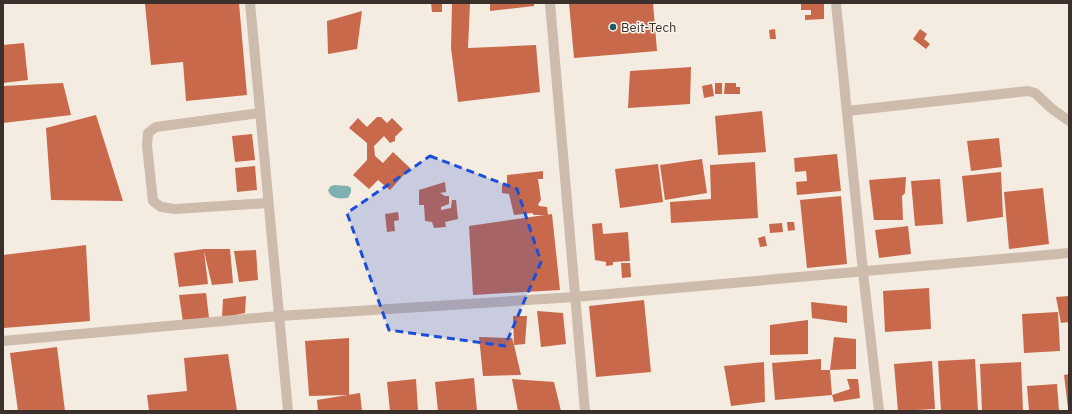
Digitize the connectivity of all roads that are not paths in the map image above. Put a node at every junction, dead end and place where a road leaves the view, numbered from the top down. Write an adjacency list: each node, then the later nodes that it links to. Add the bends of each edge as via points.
1 (250, 3): 5 (street)
2 (550, 3): 10 (street)
3 (836, 3): 4 (street)
4 (847, 112): 6 (street, via 1028,91); 9 (street)
5 (260, 113): 7 (street); 7 (street, via 156,127 148,133 147,146 153,200 161,207 175,209)
6 (1069, 121)
7 (268, 203): 11 (street)
8 (1069, 253): 9 (street)
9 (863, 272): 10 (street); 15 (street)
10 (575, 297): 11 (street); 14 (street)
11 (279, 316): 12 (street); 13 (street)
12 (3, 341)
13 (288, 411)
14 (584, 411)
15 (879, 411)

